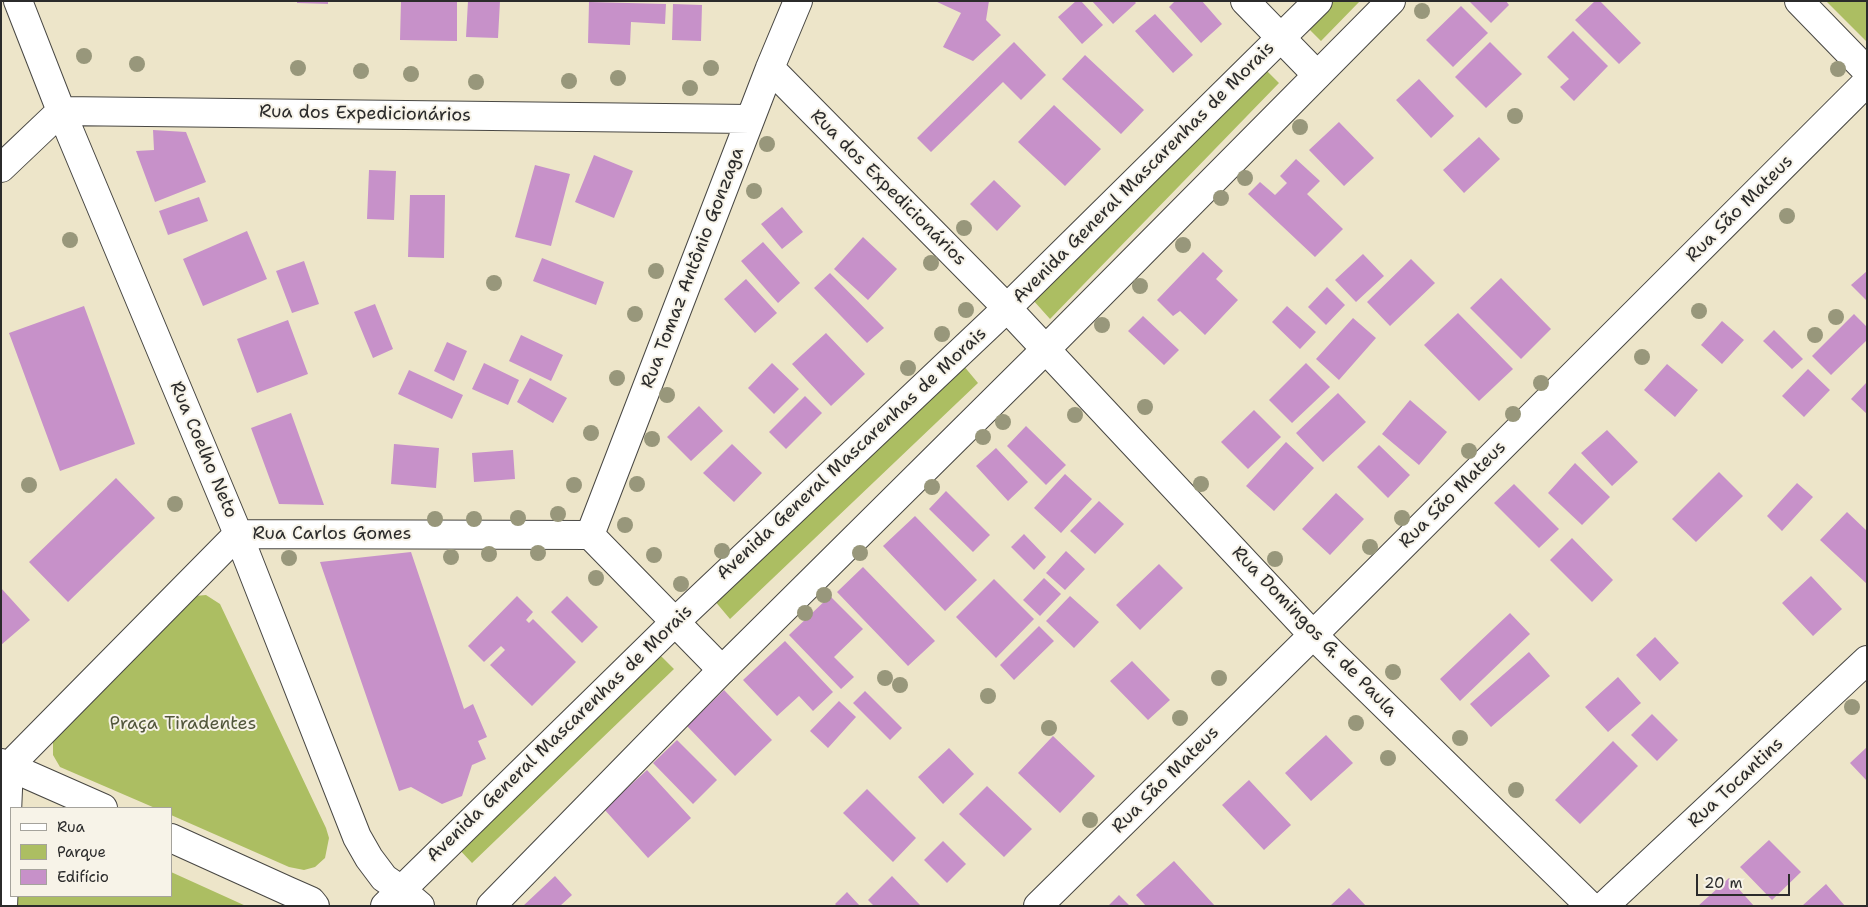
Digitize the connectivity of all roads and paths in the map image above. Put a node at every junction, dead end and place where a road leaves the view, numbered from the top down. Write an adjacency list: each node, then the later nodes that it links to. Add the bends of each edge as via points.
1 (18, 1): 12 (street, Rua Coelho Neto)
2 (798, 1): 8 (street, Rua Tomaz Antônio Gonzaga)
3 (1245, 1): 7 (street)
4 (1318, 1): 7 (street, Avenida General Mascarenhas de Morais)
5 (1391, 1): 10 (street)
6 (1799, 1): 9 (street)
7 (1281, 38): 10 (street); 15 (street, Avenida General Mascarenhas de Morais)
8 (770, 68): 13 (street, Rua Tomaz Antônio Gonzaga); 15 (street, Rua dos Expedicionários)
9 (1867, 71)
10 (1317, 75): 16 (street)
11 (1867, 82): 20 (street, Rua São Mateus)
12 (61, 111): 13 (street, Rua dos Expedicionários); 14 (street); 17 (street, Rua Coelho Neto)
13 (750, 119): 18 (street, Rua Tomaz Antônio Gonzaga)
14 (1, 168)
15 (1007, 308): 16 (street, Rua dos Expedicionários); 19 (street, Avenida General Mascarenhas de Morais)
16 (1046, 349): 20 (street, Rua Domingos G. de Paula); 22 (street)
17 (238, 534): 18 (street, Rua Carlos Gomes); 23 (street, Rua Carlos Gomes); 26 (street, Rua Coelho Neto, via 358,836 369,858)
18 (590, 535): 19 (street)
19 (675, 622): 22 (street); 26 (street, Avenida General Mascarenhas de Morais)
20 (1313, 635): 30 (street, Rua São Mateus); 31 (street, Rua Domingos G. de Paula)
21 (1867, 660): 32 (street, Rua Tocantins)
22 (722, 670): 29 (street)
23 (5, 764): 24 (street); 27 (street)
24 (101, 807)
25 (172, 838): 28 (street, via 296,894)
26 (402, 900)
27 (3, 906)
28 (314, 906)
29 (491, 906)
30 (1038, 906)
31 (1590, 906)
32 (1604, 906)

